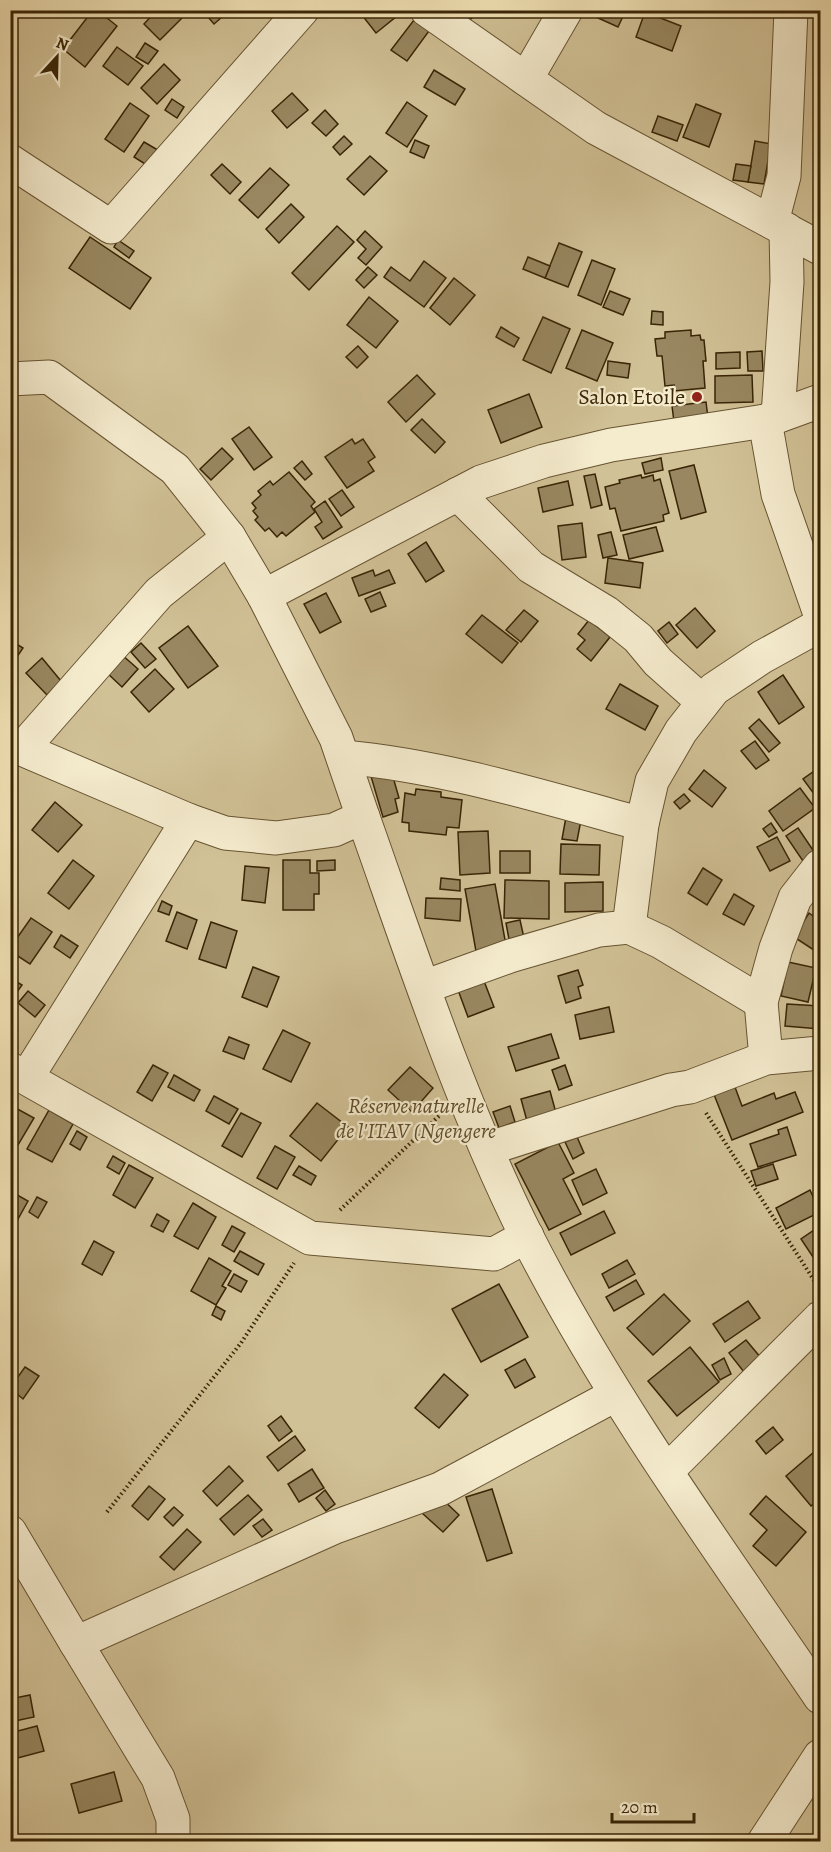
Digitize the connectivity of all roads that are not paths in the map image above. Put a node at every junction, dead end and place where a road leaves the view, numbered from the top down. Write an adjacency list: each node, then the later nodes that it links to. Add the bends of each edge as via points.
1 (302, 10): 6 (street, via 111,227)
2 (427, 10): 5 (street)
3 (566, 10): 5 (street)
4 (791, 10): 7 (street)
5 (526, 80): 7 (street, via 596,128)
6 (10, 161)
7 (779, 226): 8 (street); 11 (street, via 787,282)
8 (820, 248)
9 (10, 379): 13 (street, via 50,377 73,392 176,469)
10 (820, 401): 11 (street)
11 (772, 418): 12 (street, via 611,445 543,461); 15 (street, via 778,494)
12 (458, 494): 14 (street); 17 (street, via 531,567 607,613)
13 (229, 537): 14 (street); 18 (street, via 159,593)
14 (264, 596): 19 (street)
15 (820, 614)
16 (820, 625): 17 (street, via 762,657 714,689)
17 (703, 702): 22 (street, via 652,781)
18 (16, 746): 21 (street)
19 (343, 758): 20 (street); 22 (street, via 388,761 489,783)
20 (363, 817): 21 (street, via 334,830 276,838 225,833); 25 (street)
21 (188, 820): 29 (street)
22 (642, 824): 24 (street)
23 (820, 866): 26 (street, via 795,898)
24 (629, 927): 25 (street, via 599,930); 26 (street)
25 (424, 987): 30 (street)
26 (761, 1002): 28 (street)
27 (820, 1053): 28 (street)
28 (766, 1058): 30 (street, via 690,1087)
29 (19, 1073): 31 (street, via 310,1238 494,1254)
30 (487, 1149): 31 (street)
31 (527, 1236): 33 (street)
32 (820, 1318): 34 (street)
33 (615, 1395): 34 (street); 36 (street, via 440,1489 334,1527)
34 (667, 1472): 37 (street)
35 (10, 1532): 36 (street)
36 (76, 1643): 39 (street, via 158,1778 173,1819)
37 (820, 1697)
38 (820, 1756): 40 (street)
39 (173, 1842)
40 (764, 1842)

